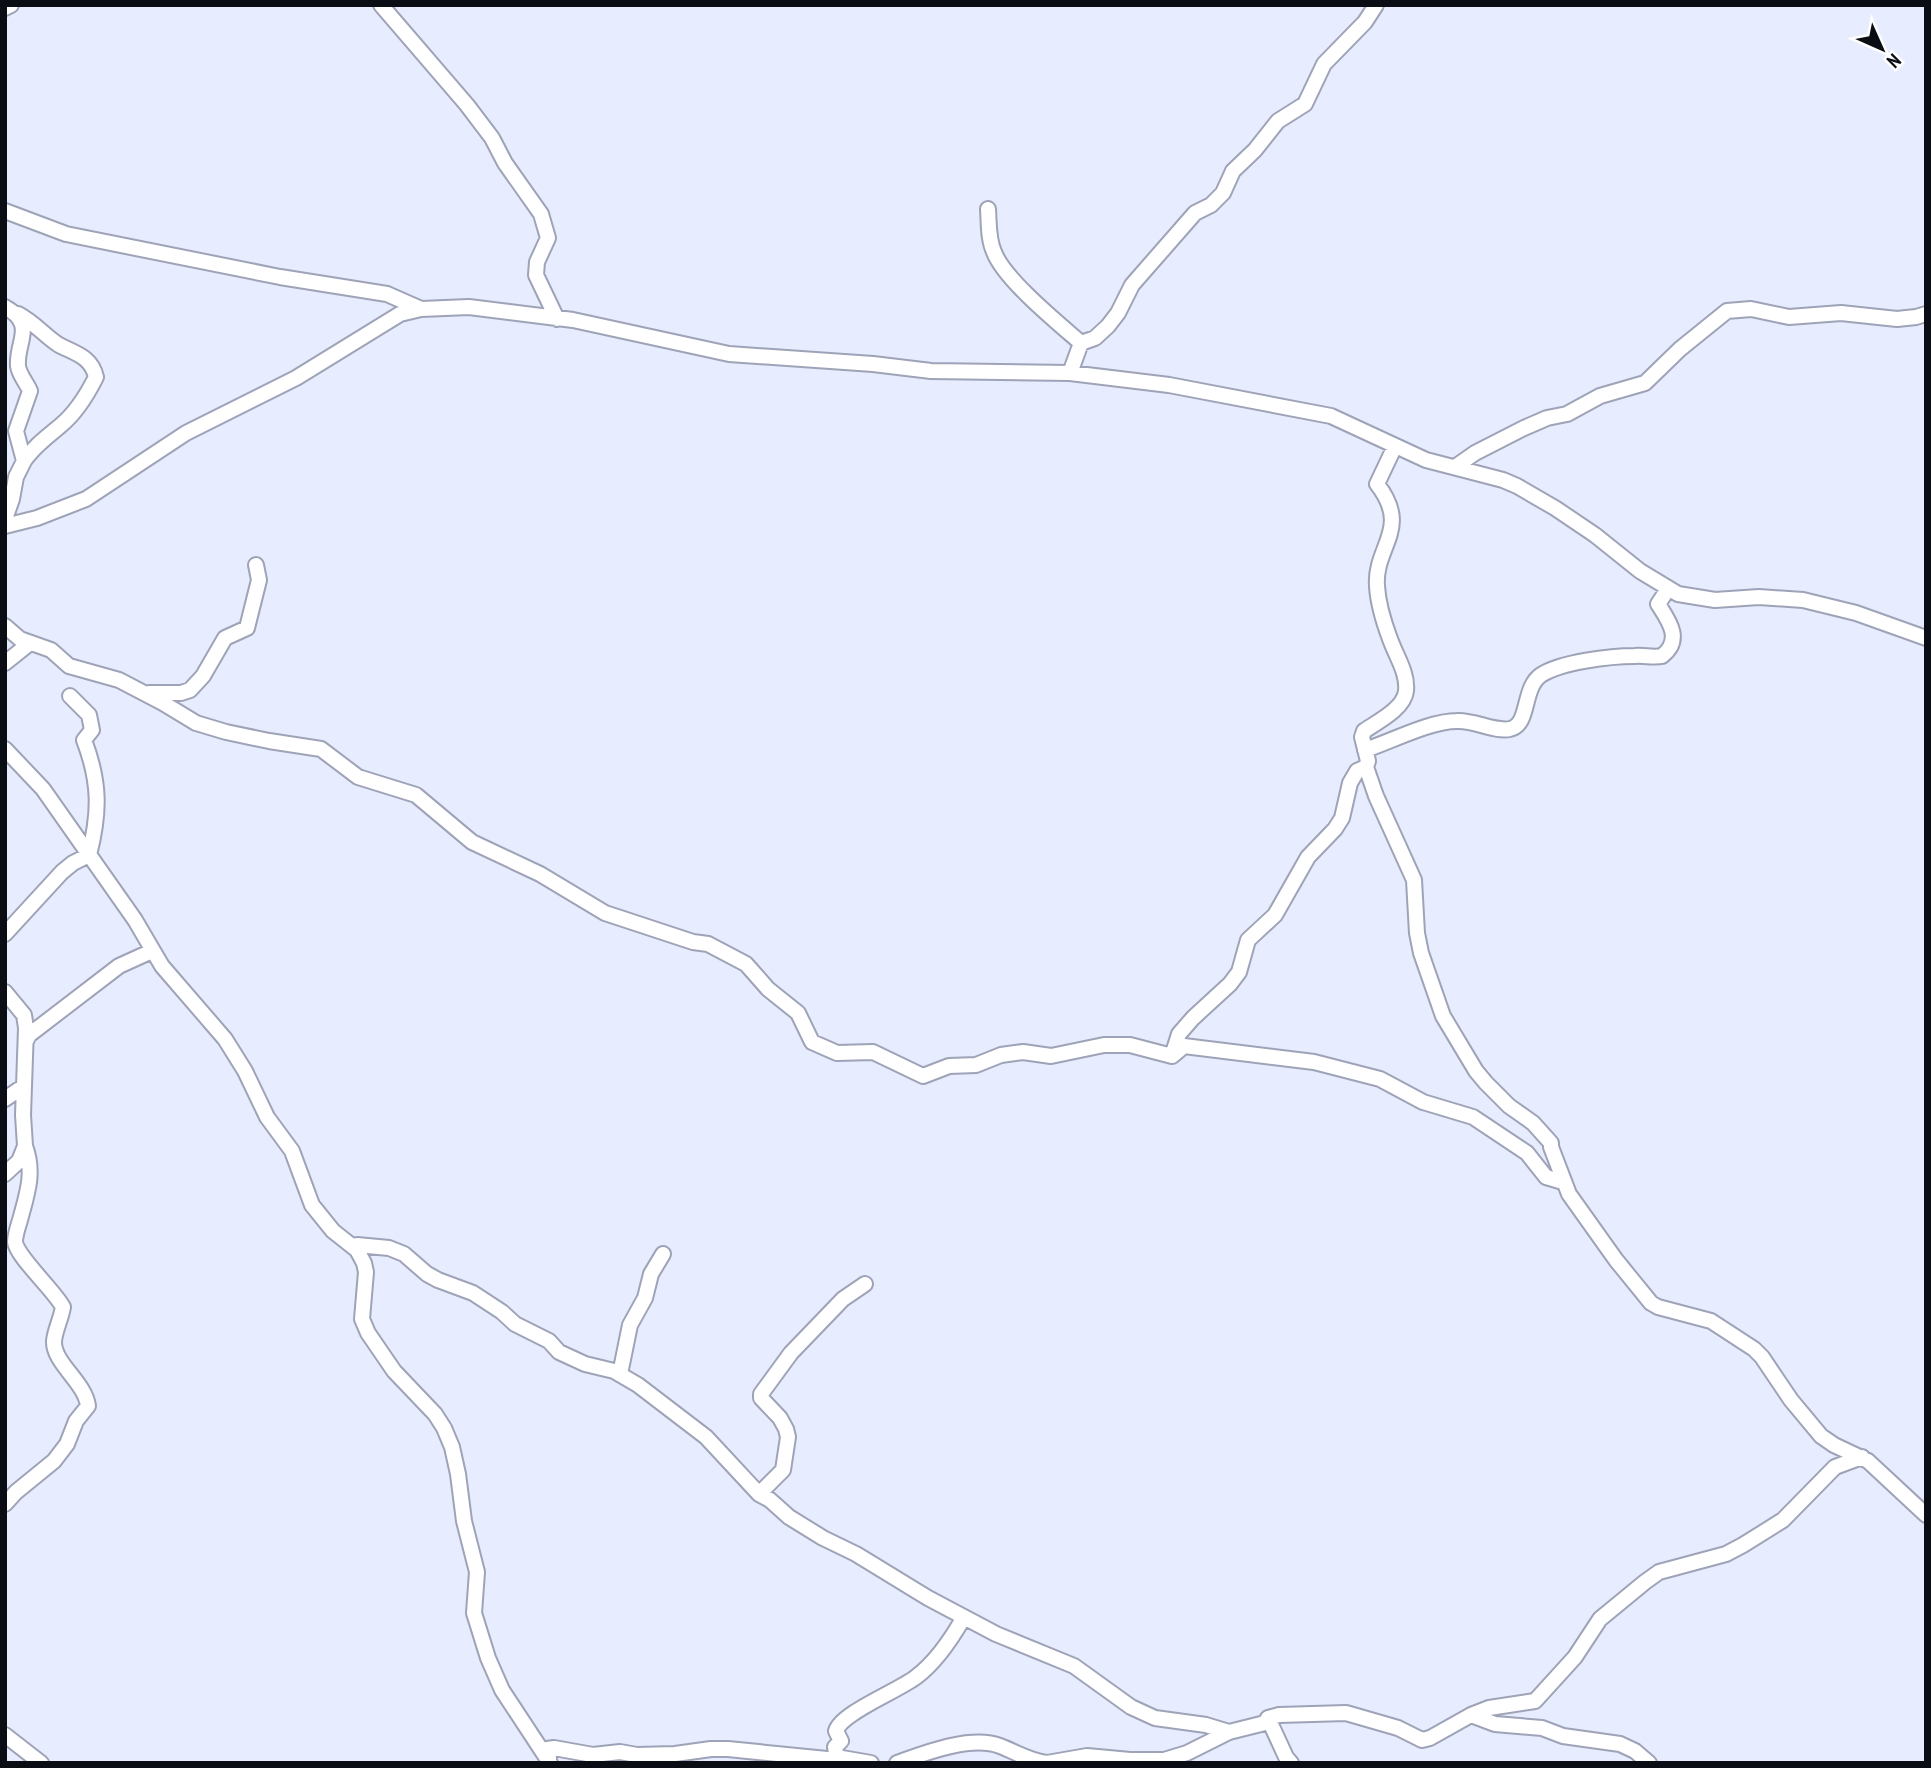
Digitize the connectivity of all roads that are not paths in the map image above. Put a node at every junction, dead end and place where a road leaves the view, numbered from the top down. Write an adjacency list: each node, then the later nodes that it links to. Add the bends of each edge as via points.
1 (10, 5): 4 (street)
2 (381, 5): 10 (street, via 484,127 541,214 548,238 536,275)
3 (1376, 5): 11 (street, via 1324,64 1305,104 1278,121 1233,171 1216,201 1195,213 1132,285 1108,326)
4 (5, 8)
5 (988, 209): 11 (street, via 993,250 1001,266)
6 (5, 211): 7 (street, via 66,234 387,294)
7 (421, 309): 10 (street, via 469,307); 17 (street, via 400,314 296,378 199,425 86,499)
8 (12, 311): 14 (street, via 23,332 18,366 30,391 16,430); 14 (street, via 60,345 74,349 96,377 71,416)
9 (1926, 314): 15 (street, via 1897,319 1727,311 1645,383 1600,396 1567,414 1524,428)
10 (557, 318): 12 (street, via 729,354 931,371)
11 (1081, 343): 12 (street)
12 (1070, 373): 13 (street, via 1169,385 1331,416)
13 (1395, 446): 15 (street); 27 (street, via 1377,484 1387,498 1391,528 1377,586 1406,690 1394,710 1364,731)
14 (23, 461): 16 (street)
15 (1455, 467): 19 (street, via 1524,490)
16 (5, 519)
17 (5, 526)
18 (257, 565): 24 (street, via 259,580 247,628 225,638 197,685 181,693)
19 (1668, 589): 21 (street, via 1715,600 1785,598 1819,603); 27 (street, via 1658,604 1674,629 1670,648 1662,656 1601,659 1549,671 1535,680 1523,716 1510,729 1446,722)
20 (5, 626): 22 (street)
21 (1926, 638)
22 (30, 643): 23 (street); 24 (street, via 51,650 69,666 111,677)
23 (5, 663)
24 (143, 693): 34 (street, via 196,723 321,749 358,777 416,795 472,842 540,874 605,913 708,944 742,961 799,1013 812,1042 829,1051 873,1052 923,1076 1001,1055 1051,1056 1104,1045 1130,1045)
25 (70, 696): 29 (street, via 89,715 92,730 84,740 97,786)
26 (5, 749): 29 (street, via 43,789)
27 (1365, 750): 28 (street)
28 (1366, 767): 34 (street, via 1357,771 1350,783 1335,829 1308,857 1275,915 1248,940 1239,972 1230,984 1178,1034); 39 (street, via 1414,880 1420,953 1443,1016 1486,1083 1552,1143)
29 (89, 856): 30 (street, via 62,872); 31 (street)
30 (5, 934)
31 (152, 951): 33 (street, via 119,966); 40 (street, via 225,1039 267,1117 292,1151 303,1187 320,1218)
32 (5, 992): 33 (street, via 24,1015)
33 (26, 1041): 35 (street)
34 (1172, 1056): 39 (street, via 1184,1046 1255,1053 1381,1079 1423,1102 1473,1117 1527,1153 1546,1177)
35 (24, 1086): 36 (street); 37 (street)
36 (5, 1099)
37 (25, 1146): 38 (street, via 19,1161); 46 (street, via 31,1180 15,1240 63,1307 54,1342 56,1353 79,1384 88,1406 54,1461)
38 (5, 1174)
39 (1563, 1182): 44 (street, via 1616,1261 1651,1303 1711,1321 1754,1349 1821,1436)
40 (357, 1250): 43 (street, via 357,1245 372,1246 404,1254 427,1274 473,1293 559,1352); 53 (street, via 366,1272 362,1319 368,1333 394,1371 435,1415 452,1447 477,1572 474,1613 488,1658 502,1690)
41 (663, 1254): 43 (street, via 630,1325)
42 (865, 1284): 45 (street, via 843,1299 791,1353 761,1394 788,1437 783,1469)
43 (620, 1374): 45 (street, via 706,1437)
44 (1862, 1457): 47 (street); 49 (street, via 1835,1468 1788,1516 1744,1545 1659,1572 1645,1581 1600,1619 1575,1657 1535,1702 1489,1707)
45 (760, 1494): 48 (street, via 823,1538)
46 (5, 1504)
47 (1926, 1515)
48 (964, 1617): 51 (street, via 1074,1667 1144,1714); 54 (street, via 918,1676 842,1720 836,1731 841,1741 835,1747)
49 (1471, 1715): 50 (street, via 1422,1740 1346,1713); 60 (street, via 1495,1724 1620,1744)
50 (1268, 1718): 51 (street, via 1265,1723); 59 (street)
51 (1229, 1732): 58 (street, via 1164,1760 1079,1756)
52 (5, 1735): 55 (street)
53 (550, 1760): 54 (street, via 547,1749 554,1748 593,1755 710,1749)
54 (837, 1760): 56 (street)
55 (41, 1763)
56 (871, 1763)
57 (897, 1763): 58 (street, via 978,1742)
58 (1047, 1763)
59 (1291, 1763)
60 (1649, 1763)

